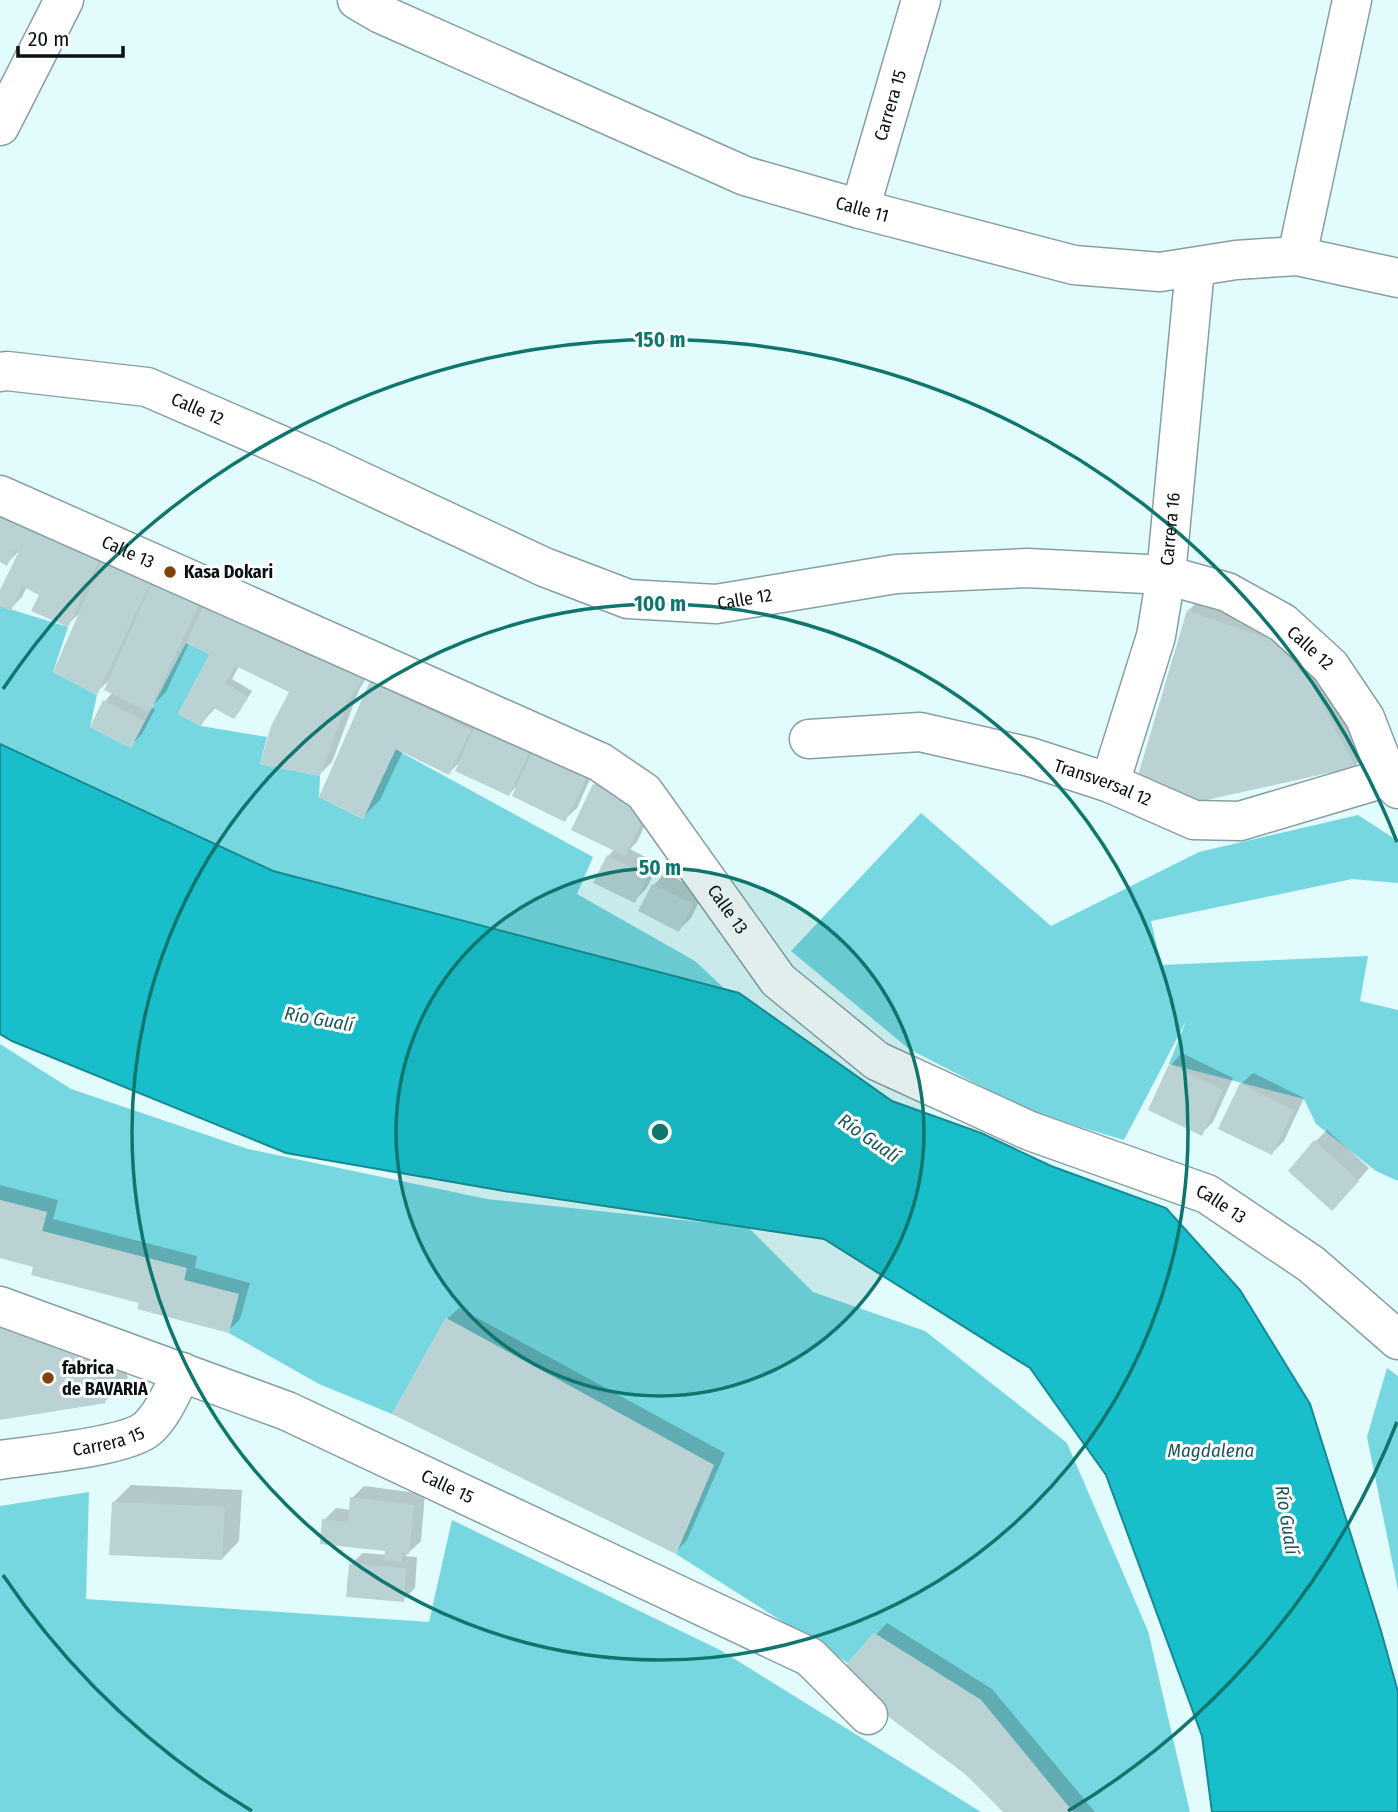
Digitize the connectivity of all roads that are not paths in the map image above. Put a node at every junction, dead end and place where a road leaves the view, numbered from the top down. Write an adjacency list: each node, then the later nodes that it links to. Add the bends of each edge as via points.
1 (64, 0): 5 (street)
2 (357, 0): 6 (street, Calle 11, via 745,176)
3 (921, 0): 6 (street, Carrera 15)
4 (1352, 0): 7 (street)
5 (0, 126)
6 (860, 209): 8 (street, Calle 11, via 1074,265 1160,272)
7 (1297, 256): 8 (street, Calle 11); 9 (street, Calle 11)
8 (1195, 268): 12 (street, Carrera 16)
9 (1398, 278)
10 (0, 372): 12 (street, Calle 12, via 147,387 544,567 628,599 716,604 896,574 1014,568)
11 (0, 495): 17 (street, Calle 13, via 600,762 644,792 778,980 877,1061 1030,1130 1207,1194 1311,1264)
12 (1166, 575): 14 (street, Calle 12, via 1227,592 1283,623 1330,666 1365,718); 15 (street, Carrera 16, via 1156,636)
13 (809, 739): 15 (street, Transversal 12, via 920,732)
14 (1395, 780): 15 (street, Transversal 12, via 1240,821 1194,820)
15 (1110, 783)
16 (0, 1306): 18 (street, Calle 15)
17 (1398, 1340)
18 (182, 1372): 19 (street, Carrera 15, via 162,1411 147,1429 128,1440); 20 (street, Calle 15, via 287,1411 810,1657)
19 (0, 1460)
20 (868, 1715)

